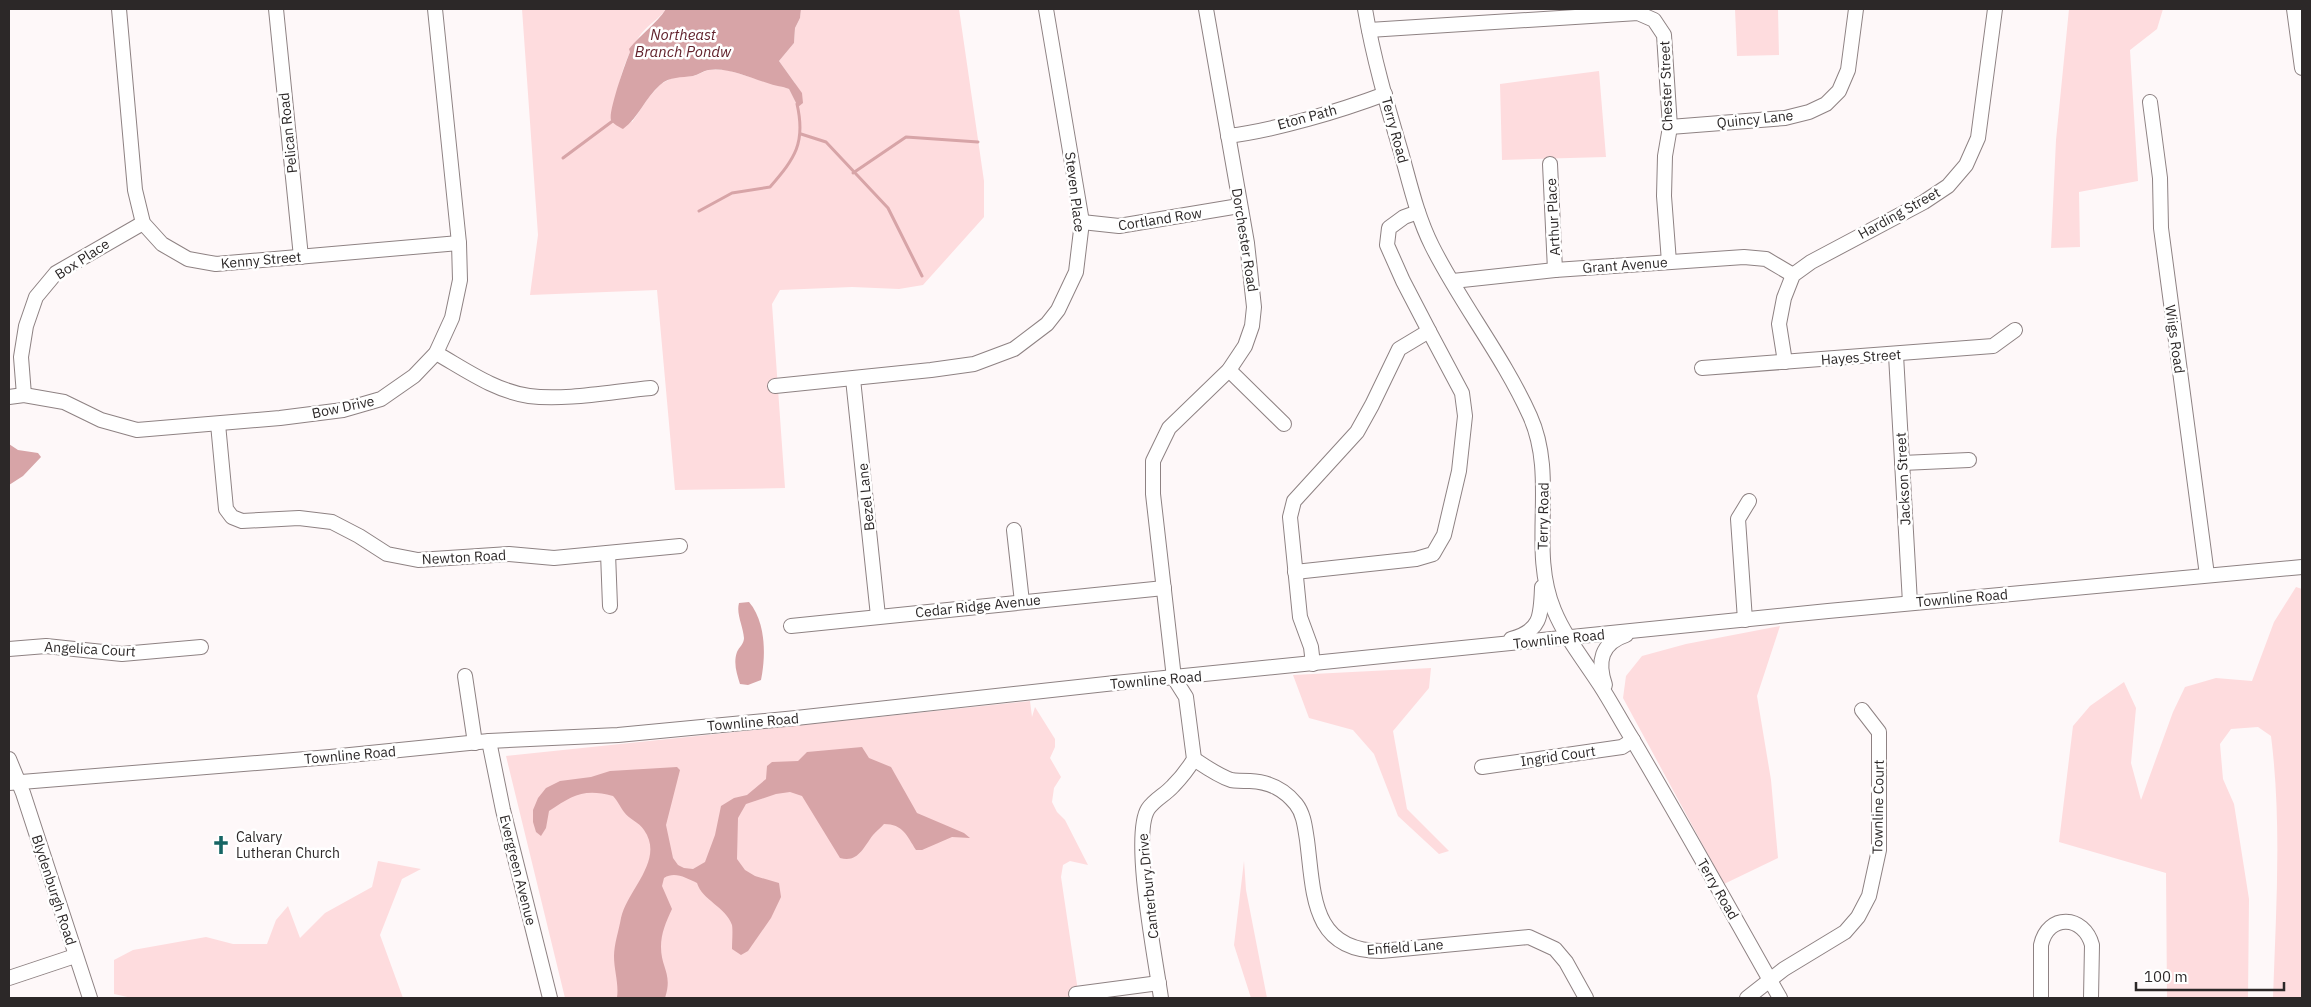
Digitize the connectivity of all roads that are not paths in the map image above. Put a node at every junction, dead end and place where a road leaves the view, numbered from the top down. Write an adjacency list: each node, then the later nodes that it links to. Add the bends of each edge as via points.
1 (119, 9): 20 (street, via 136,190)
2 (276, 9): 22 (street, Pelican Road)
3 (435, 9): 21 (street, Bow Drive)
4 (1046, 9): 19 (street, Steven Place)
5 (1206, 9): 15 (street, Dorchester Road)
6 (1365, 9): 10 (street, Terry Road)
7 (1856, 9): 14 (street, Quincy Lane, via 1848,70 1839,91 1826,104 1785,118)
8 (1994, 9): 25 (street, Harding Street, via 1978,138 1966,165 1948,186 1924,202 1811,262)
9 (2294, 9): 11 (street)
10 (1369, 30): 12 (street, Terry Road); 14 (street, Chester Street, via 1638,13 1654,20 1664,35)
11 (2302, 68)
12 (1385, 94): 15 (street, Eton Path, via 1301,120); 18 (street, Terry Road)
13 (2150, 102): 50 (street, Wiigs Road, via 2160,178 2161,228)
14 (1670, 126): 23 (street, Chester Street, via 1664,196)
15 (1228, 136): 17 (street, Dorchester Road)
16 (1550, 164): 24 (street, Arthur Place)
17 (1239, 206): 19 (street, Cortland Row, via 1119,226); 33 (street, Dorchester Road, via 1254,307 1245,346)
18 (1418, 212): 26 (street, Terry Road, via 1431,244); 28 (street, via 1389,228 1387,245)
19 (1082, 222): 34 (street, Steven Place, via 1076,272 1067,295 1047,324 1014,350 974,364)
20 (143, 223): 22 (street, Kenny Street, via 162,244 188,259 216,264); 37 (street, Box Place, via 56,273 36,297 26,326 21,358)
21 (459, 243): 22 (street, Kenny Street); 29 (street, Bow Drive, via 460,280 452,318)
22 (301, 257)
23 (1669, 262): 24 (street, Grant Avenue); 25 (street, Grant Avenue, via 1744,257 1766,259)
24 (1555, 270): 26 (street, Grant Avenue)
25 (1793, 275): 31 (street, via 1779,324)
26 (1453, 281): 47 (street, Terry Road, via 1514,386 1540,443 1544,472)
27 (2015, 330): 30 (street, Hayes Street, via 1993,346)
28 (1429, 331): 49 (street, via 1399,349 1357,432 1294,501 1290,517); 49 (street, via 1462,392 1466,416 1459,471 1444,535 1434,554 1416,559)
29 (436, 353): 36 (street, via 488,383 529,396); 39 (street, Bow Drive, via 414,376 382,399 343,410)
30 (1896, 354): 31 (street, Hayes Street); 42 (street, Jackson Street)
31 (1785, 362): 32 (street, Hayes Street)
32 (1702, 368)
33 (1229, 370): 40 (street); 51 (street, Dorchester Road, via 1169,428 1153,461 1153,494)
34 (853, 379): 35 (street, Steven Place); 55 (street, Bezel Lane)
35 (775, 386)
36 (652, 388)
37 (24, 396): 38 (street, Bow Drive); 39 (street, Bow Drive, via 64,402 101,420 137,430)
38 (9, 397)
39 (218, 424): 46 (street, Newton Road, via 226,509 232,517 242,521 299,518 332,522 387,554 418,560 509,554 554,558)
40 (1284, 424)
41 (1969, 460): 42 (street)
42 (1902, 463): 53 (street, Jackson Street)
43 (1749, 501): 56 (street, via 1738,519)
44 (1014, 530): 52 (street)
45 (680, 546): 46 (street, Newton Road)
46 (608, 553): 54 (street)
47 (1543, 557): 59 (street, Terry Road, via 1546,587); 62 (street, via 1541,612 1533,629 1522,636)
48 (2302, 567): 50 (street, Townline Road)
49 (1295, 572): 63 (street, via 1300,617 1311,647)
50 (2207, 575): 53 (street, Townline Road)
51 (1164, 588): 52 (street, Cedar Ridge Avenue); 65 (street, Dorchester Road)
52 (1022, 602): 55 (street, Cedar Ridge Avenue)
53 (1910, 603): 56 (street, Townline Road)
54 (610, 606)
55 (878, 616): 57 (street, Cedar Ridge Avenue)
56 (1744, 620): 58 (street, Townline Road)
57 (791, 626)
58 (1636, 631): 59 (street, Townline Road); 67 (street, via 1613,640 1601,657 1602,675)
59 (1568, 638): 62 (street, Townline Road); 67 (street, Terry Road)
60 (202, 647): 61 (street, Angelica Court, via 122,654 46,646)
61 (9, 649)
62 (1468, 649): 63 (street, Townline Road)
63 (1313, 664): 65 (street, Townline Road)
64 (465, 676): 70 (street)
65 (1174, 678): 69 (street, Townline Road, via 657,731); 72 (street, via 1186,697)
66 (1862, 710): 77 (street, Townline Court, via 1879,732 1879,850 1869,896 1845,932)
67 (1617, 713): 68 (street, Terry Road)
68 (1633, 740): 73 (street, Ingrid Court, via 1622,747); 77 (street, Terry Road)
69 (489, 742): 70 (street, Townline Road); 81 (street, Evergreen Avenue)
70 (475, 743): 74 (street, Townline Road)
71 (9, 759): 74 (street, Blydenburgh Road)
72 (1194, 759): 78 (street, Canterbury Drive, via 1147,811 1141,829 1144,880); 83 (street, Enfield Lane, via 1216,774 1233,780 1273,784 1298,807 1304,822 1320,917 1335,939 1357,949 1381,951 1529,938 1556,949)
73 (1482, 767)
74 (14, 782): 75 (street, Blydenburgh Road)
75 (76, 956): 76 (street); 80 (street, Blydenburgh Road)
76 (9, 978)
77 (1770, 981): 84 (street); 85 (street, Terry Road)
78 (1159, 983): 79 (street); 82 (street, Canterbury Drive)
79 (1076, 994)
80 (90, 998)
81 (550, 998)
82 (1161, 998)
83 (1586, 998)
84 (1747, 998)
85 (1780, 998)
86 (2041, 998): 87 (street, via 2043,936 2054,924 2063,922 2080,926 2090,937)
87 (2092, 998)

